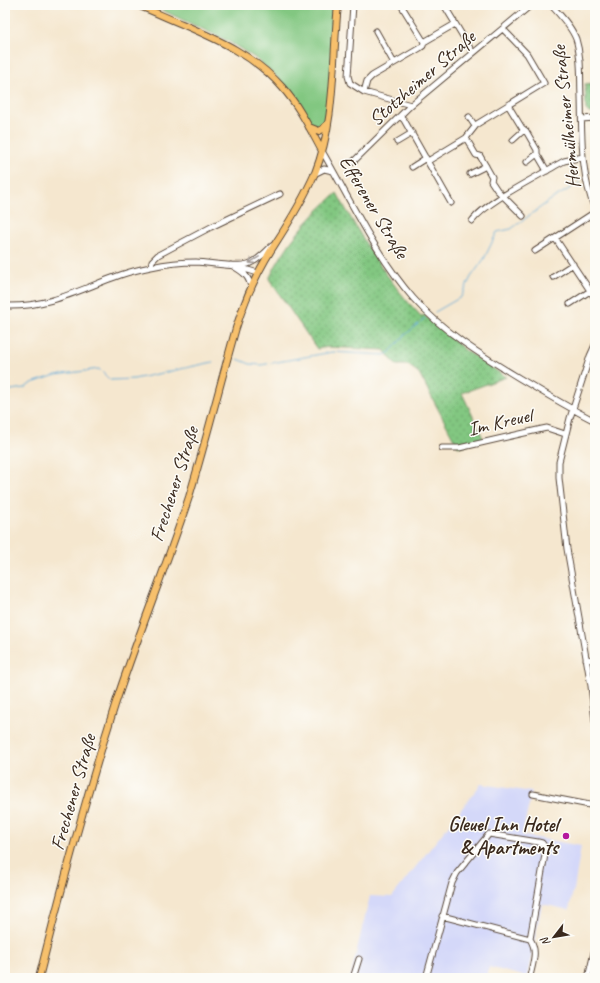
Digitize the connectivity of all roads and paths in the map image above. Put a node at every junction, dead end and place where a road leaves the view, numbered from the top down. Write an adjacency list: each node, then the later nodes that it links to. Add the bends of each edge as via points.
1 (137, 5): 23 (main road, Efferener Straße, via 218,39 249,57 283,87)
2 (338, 5): 21 (main road, Frechener Straße)
3 (354, 5): 14 (street, via 348,76 350,83)
4 (401, 5): 11 (street)
5 (444, 5): 8 (street)
6 (531, 5): 9 (street, Stotzheimer Straße)
7 (551, 5): 20 (street, Hermülheimer Straße, via 576,40 582,82)
8 (455, 24): 11 (street); 12 (street)
9 (503, 29): 12 (street, Stotzheimer Straße); 16 (street, via 527,54 544,83)
10 (376, 31): 13 (street)
11 (424, 42): 13 (street, via 423,46)
12 (473, 53): 15 (street, Stotzheimer Straße)
13 (394, 63): 14 (street, via 372,76 367,81)
14 (364, 92): 15 (street)
15 (411, 105): 17 (street, Stotzheimer Straße)
16 (508, 105): 22 (street); 24 (street)
17 (400, 116): 25 (street); 33 (street, Stotzheimer Straße)
18 (469, 116): 22 (street)
19 (595, 118): 20 (street)
20 (582, 119): 31 (street, Hermülheimer Straße)
21 (328, 123): 23 (main road, via 319,131); 29 (main road, Frechener Straße)
22 (475, 126): 26 (street)
23 (309, 127): 29 (main road, Efferener Straße)
24 (524, 130): 27 (street); 30 (street)
25 (412, 133): 28 (street); 32 (street)
26 (466, 138): 32 (street); 35 (street)
27 (513, 140)
28 (397, 142)
29 (322, 152): 37 (street, Efferener Straße); 39 (main road, Frechener Straße)
30 (537, 154): 34 (street); 38 (street)
31 (583, 157): 38 (street, via 564,161); 44 (street, Hermülheimer Straße, via 586,183)
32 (427, 160): 36 (street); 43 (street)
33 (353, 162)
34 (527, 162)
35 (486, 166): 40 (street); 42 (street, via 492,176 491,181)
36 (412, 167)
37 (334, 171): 39 (street, via 324,169); 62 (street, Efferener Straße, via 379,251 424,310 447,330 494,363)
38 (547, 171): 42 (street)
39 (314, 174): 49 (main road, Frechener Straße, via 297,211)
40 (470, 174)
41 (280, 194): 53 (street, via 158,255)
42 (503, 197): 46 (street); 47 (street)
43 (451, 202)
44 (595, 209)
45 (595, 212): 48 (street)
46 (523, 216)
47 (472, 221)
48 (555, 238): 50 (street); 51 (street)
49 (275, 244): 52 (street, one-way to 52, via 246,265); 54 (main road, Frechener Straße)
50 (535, 251)
51 (573, 264): 55 (street); 57 (street)
52 (230, 265): 53 (street, via 195,262); 54 (street); 56 (street, via 246,275)
53 (151, 266): 60 (street, via 128,272 55,300 23,306)
54 (258, 273): 56 (main road, Frechener Straße)
55 (553, 277)
56 (251, 289): 77 (main road, Frechener Straße, via 237,328 188,500 92,777)
57 (590, 291): 58 (street); 59 (street)
58 (595, 298)
59 (570, 304)
60 (5, 306)
61 (595, 345): 62 (street)
62 (573, 410): 63 (street, Efferener Straße); 64 (street)
63 (595, 421)
64 (565, 434): 65 (street, Im Kreuel, via 542,428 459,448); 66 (street, via 559,462 559,478 566,549)
65 (442, 448)
66 (586, 659): 67 (street); 68 (street)
67 (595, 660)
68 (595, 713): 69 (street)
69 (595, 721)
70 (533, 794): 71 (street)
71 (595, 806)
72 (442, 916): 73 (street); 73 (street, via 457,873 486,836 492,834 538,842 545,846 546,852); 79 (street)
73 (530, 939): 76 (street, via 535,953)
74 (595, 949): 80 (street)
75 (359, 959): 78 (street)
76 (530, 976)
77 (39, 978)
78 (353, 978)
79 (426, 978)
80 (588, 978)

